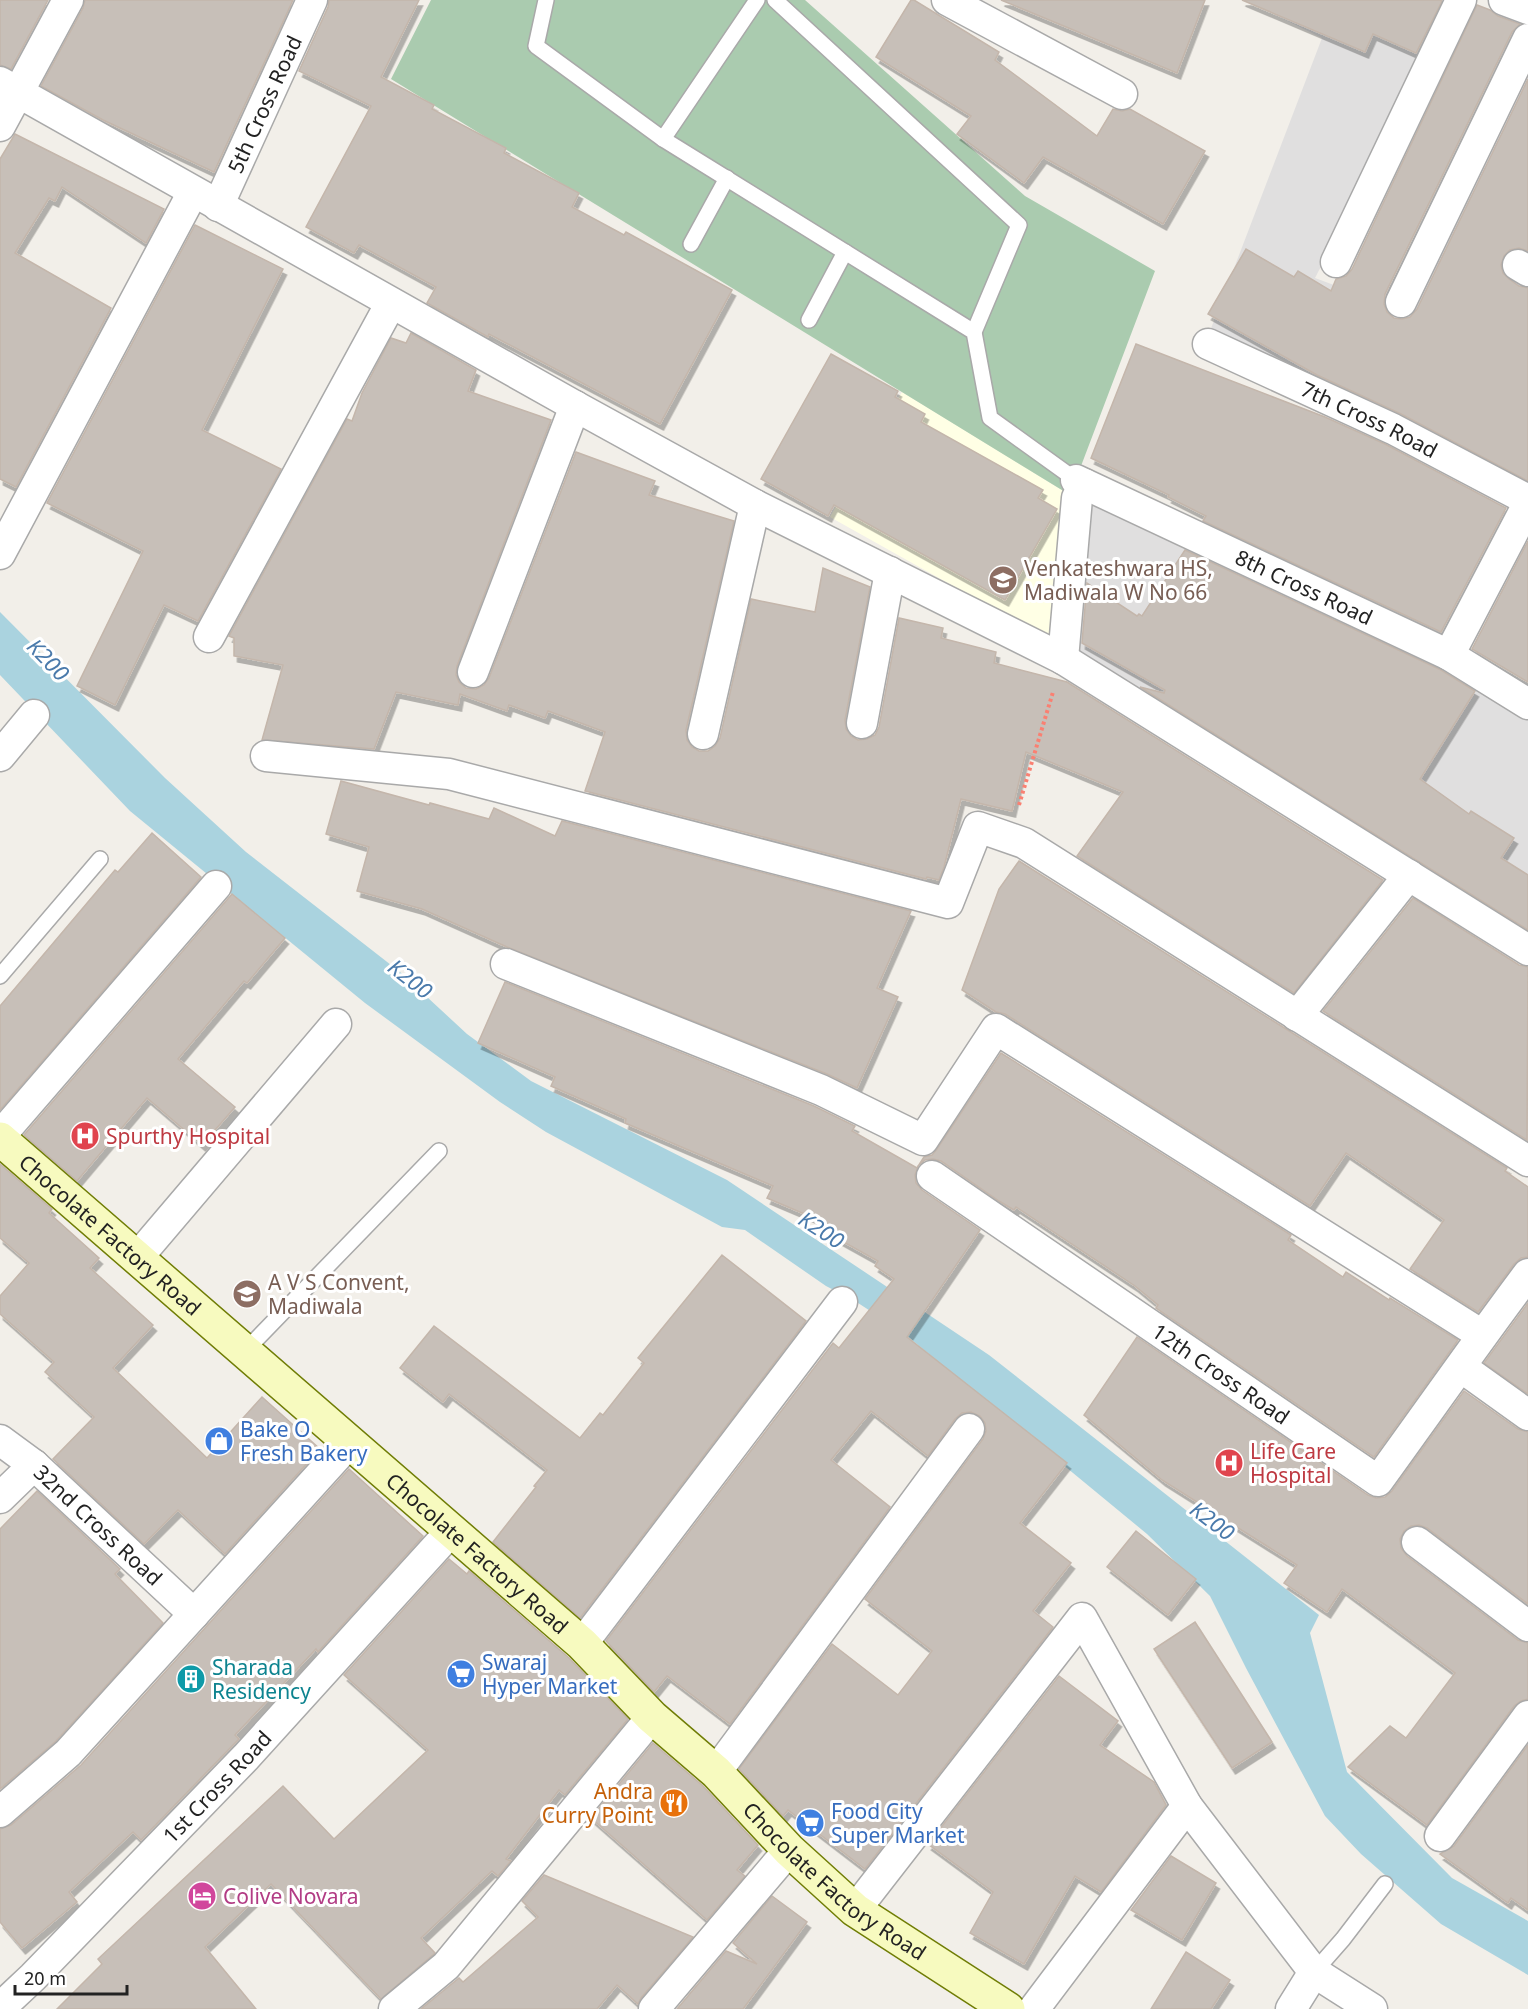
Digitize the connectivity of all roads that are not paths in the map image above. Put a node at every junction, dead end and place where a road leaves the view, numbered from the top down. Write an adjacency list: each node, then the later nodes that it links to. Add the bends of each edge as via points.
1 (68, 0): 11 (street)
2 (312, 0): 16 (street, 5th Cross Road)
3 (546, 0): 14 (lane, via 536,46)
4 (758, 0): 14 (lane)
5 (775, 0): 23 (lane, via 1019,225)
6 (947, 0): 12 (street)
7 (1461, 0): 19 (street)
8 (1504, 0): 9 (street)
9 (1528, 9)
10 (1528, 39): 20 (street)
11 (9, 87): 13 (street); 16 (street)
12 (1122, 94)
13 (0, 126)
14 (663, 139): 15 (lane)
15 (727, 178): 17 (lane); 18 (lane)
16 (206, 199): 21 (street); 29 (street, 5th Cross Road)
17 (691, 244)
18 (845, 252): 22 (lane); 23 (lane)
19 (1336, 262)
20 (1401, 302)
21 (391, 303): 25 (street); 31 (street)
22 (809, 320)
23 (974, 332): 26 (lane, via 990,418)
24 (1208, 344): 27 (street, 7th Cross Road, via 1394,429)
25 (574, 406): 28 (street); 34 (street)
26 (1080, 482): 32 (street, 8th Cross Road); 33 (street)
27 (1528, 502): 32 (street)
28 (755, 505): 30 (street); 38 (street)
29 (0, 554)
30 (890, 572): 33 (street); 37 (street)
31 (210, 637)
32 (1449, 655): 35 (street, 8th Cross Road)
33 (1063, 659): 42 (street)
34 (473, 672)
35 (1528, 704)
36 (34, 716): 39 (street)
37 (862, 723)
38 (703, 734)
39 (0, 756)
40 (266, 756): 47 (street, via 449,774 948,903 978,827 1024,843)
41 (100, 859): 46 (lane)
42 (1409, 875): 44 (street); 47 (street)
43 (216, 886): 49 (street)
44 (1528, 950)
45 (506, 964): 56 (street, via 821,1090 923,1140 996,1029)
46 (0, 976)
47 (1297, 1016): 51 (street)
48 (336, 1024): 53 (street)
49 (0, 1138): 53 (street, Chocolate Factory Road)
50 (439, 1150): 57 (lane)
51 (1528, 1161)
52 (932, 1176): 58 (street, 12th Cross Road, via 1378,1481)
53 (137, 1258): 57 (street, Chocolate Factory Road)
54 (1528, 1274): 56 (street, 12th Cross Road)
55 (842, 1302): 69 (street)
56 (1482, 1335): 58 (street, 12th Cross Road)
57 (245, 1351): 62 (street, Chocolate Factory Road)
58 (1461, 1366): 59 (street)
59 (1528, 1415)
60 (969, 1429): 72 (street)
61 (0, 1440): 63 (street, 32nd Cross Road)
62 (350, 1442): 65 (street, Chocolate Factory Road); 67 (street)
63 (34, 1465): 64 (street); 67 (street, 32nd Cross Road)
64 (0, 1498)
65 (452, 1530): 69 (street, Chocolate Factory Road); 81 (street, 1st Cross Road, via 246,1757)
66 (1418, 1542): 68 (street)
67 (194, 1614): 74 (street, via 68,1753)
68 (1528, 1626)
69 (582, 1644): 71 (street, Chocolate Factory Road)
70 (1528, 1716): 75 (street)
71 (652, 1717): 72 (street, Chocolate Factory Road); 82 (street, via 446,1966)
72 (716, 1772): 76 (street, Chocolate Factory Road)
73 (1187, 1806): 78 (street, via 1082,1618); 79 (street); 84 (street)
74 (0, 1812)
75 (1440, 1836)
76 (789, 1850): 78 (street, Chocolate Factory Road); 83 (street)
77 (1385, 1884): 79 (lane)
78 (855, 1910): 80 (street, Chocolate Factory Road)
79 (1314, 1972): 85 (street); 86 (street)
80 (992, 2005)
81 (0, 2008)
82 (394, 2009)
83 (654, 2009)
84 (1034, 2009)
85 (1291, 2009)
86 (1372, 2009)

